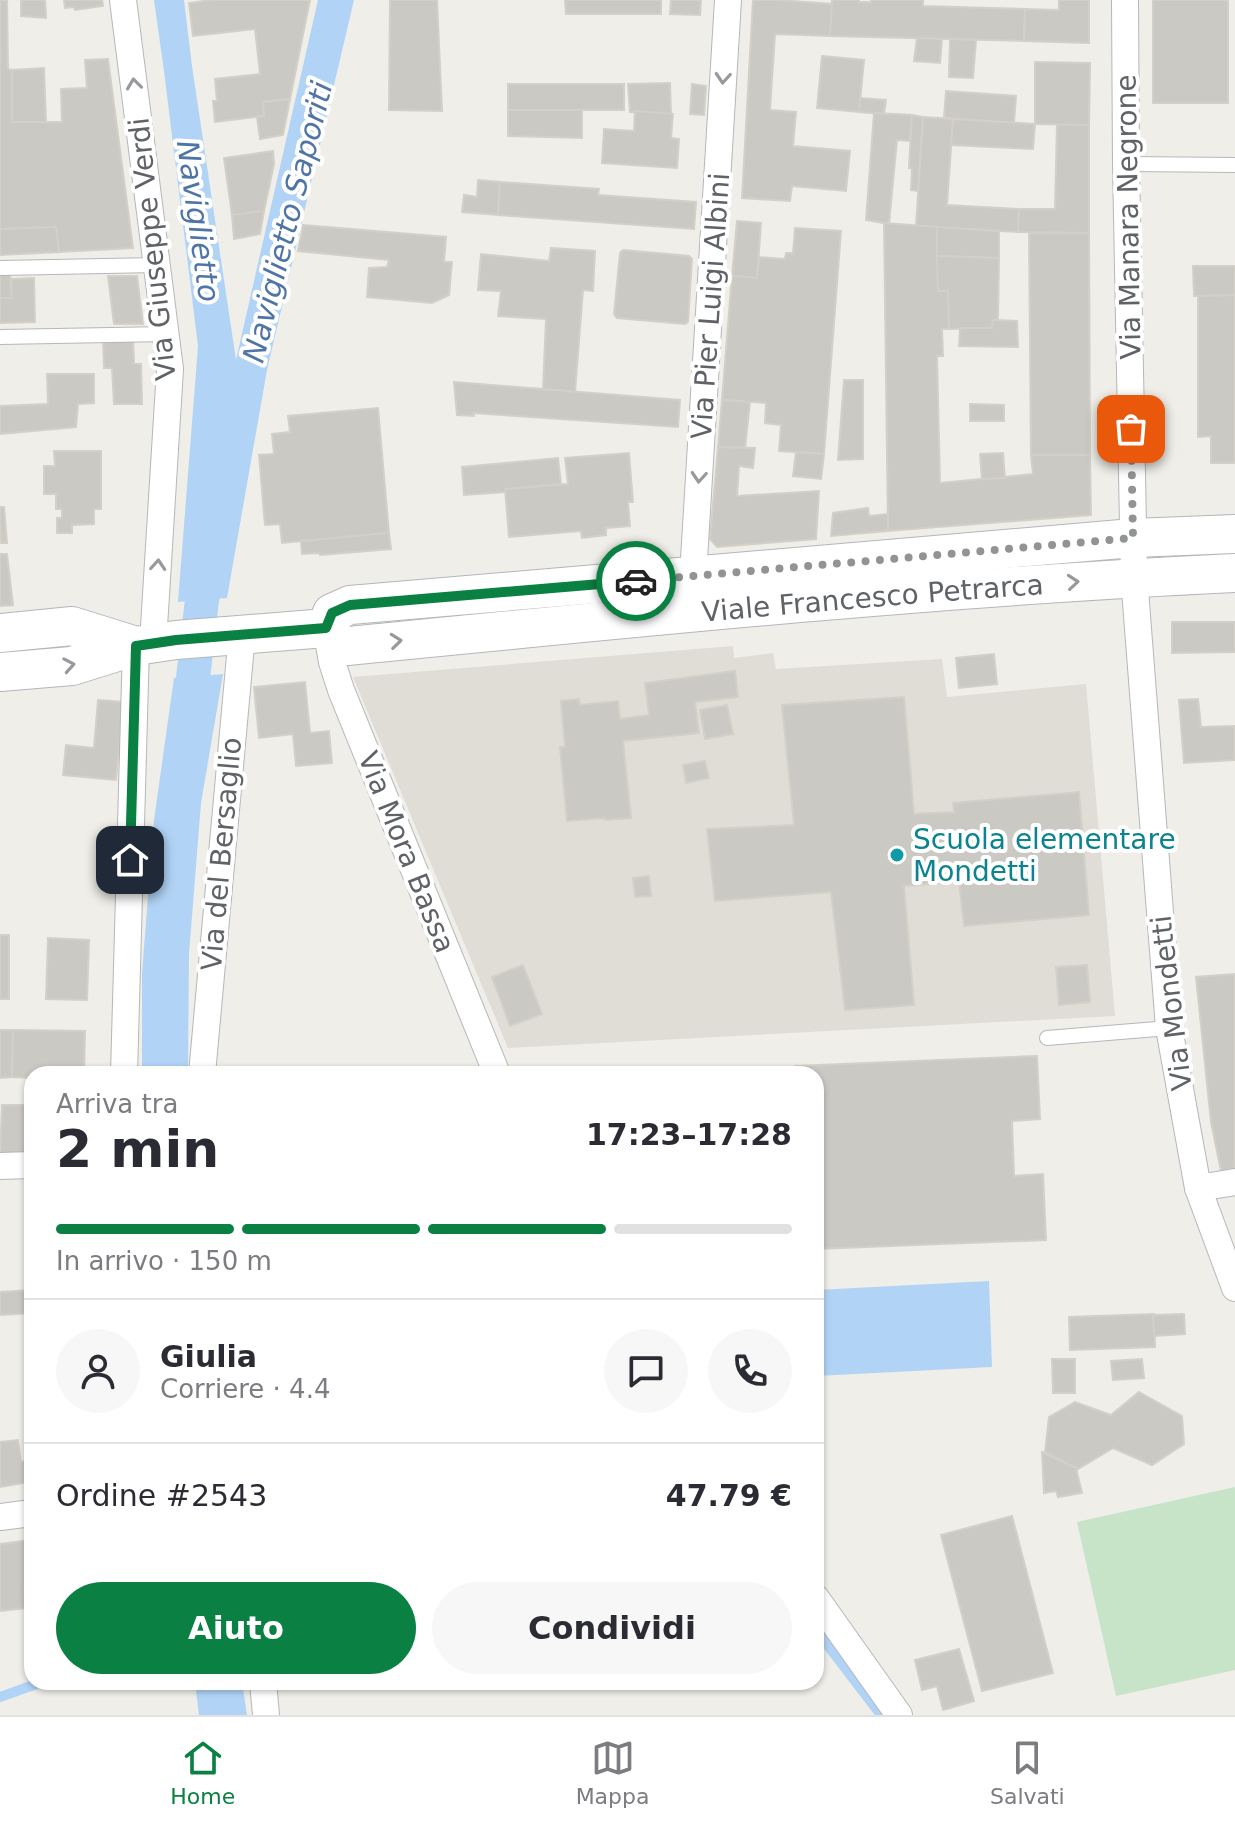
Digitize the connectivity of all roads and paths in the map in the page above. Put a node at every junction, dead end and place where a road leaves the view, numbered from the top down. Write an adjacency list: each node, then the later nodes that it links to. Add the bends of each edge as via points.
1 (123, 0): 6 (street, Via Giuseppe Verdi, one-way to 1)
2 (728, 0): 14 (street, Via Pier Luigi Albini, one-way to 14)
3 (1125, 0): 4 (street, Via Manara Negrone)
4 (1126, 164): 5 (lane); 11 (street, Via Manara Negrone)
5 (1235, 165)
6 (157, 265): 7 (lane); 8 (street, Via Giuseppe Verdi)
7 (0, 268)
8 (166, 334): 9 (lane); 18 (street, Via Giuseppe Verdi, one-way to 8, via 170,369)
9 (0, 337)
10 (1235, 534): 11 (main road, Viale Francesco Petrarca)
11 (1133, 538): 13 (street, Via Manara Negrone); 14 (main road, Viale Francesco Petrarca)
12 (1235, 573): 13 (main road, Viale Francesco Petrarca)
13 (1134, 577): 14 (main road, Viale Francesco Petrarca, one-way to 13); 20 (street, Via Mondetti)
14 (694, 594): 15 (main road, Viale Francesco Petrarca, via 348,646)
15 (326, 628): 17 (main road); 24 (street, Via Mora Bassa, via 341,690)
16 (0, 633): 18 (main road, via 72,626)
17 (234, 634): 18 (main road); 23 (street, Via del Bersaglio)
18 (155, 643): 19 (main road, one-way to 18, via 72,666); 22 (street, Via Giuseppe Verdi)
19 (0, 672)
20 (1169, 1028): 21 (lane); 28 (street, Via Mondetti)
21 (1047, 1038)
22 (125, 1066)
23 (202, 1066)
24 (494, 1066)
25 (24, 1165): 26 (street)
26 (0, 1166)
27 (1235, 1182): 28 (street)
28 (1198, 1188): 29 (street, Via Mondetti)
29 (1235, 1288)
30 (24, 1514): 31 (street)
31 (0, 1517)
32 (824, 1609): 35 (street)
33 (264, 1690): 34 (street)
34 (266, 1715)
35 (899, 1715)

